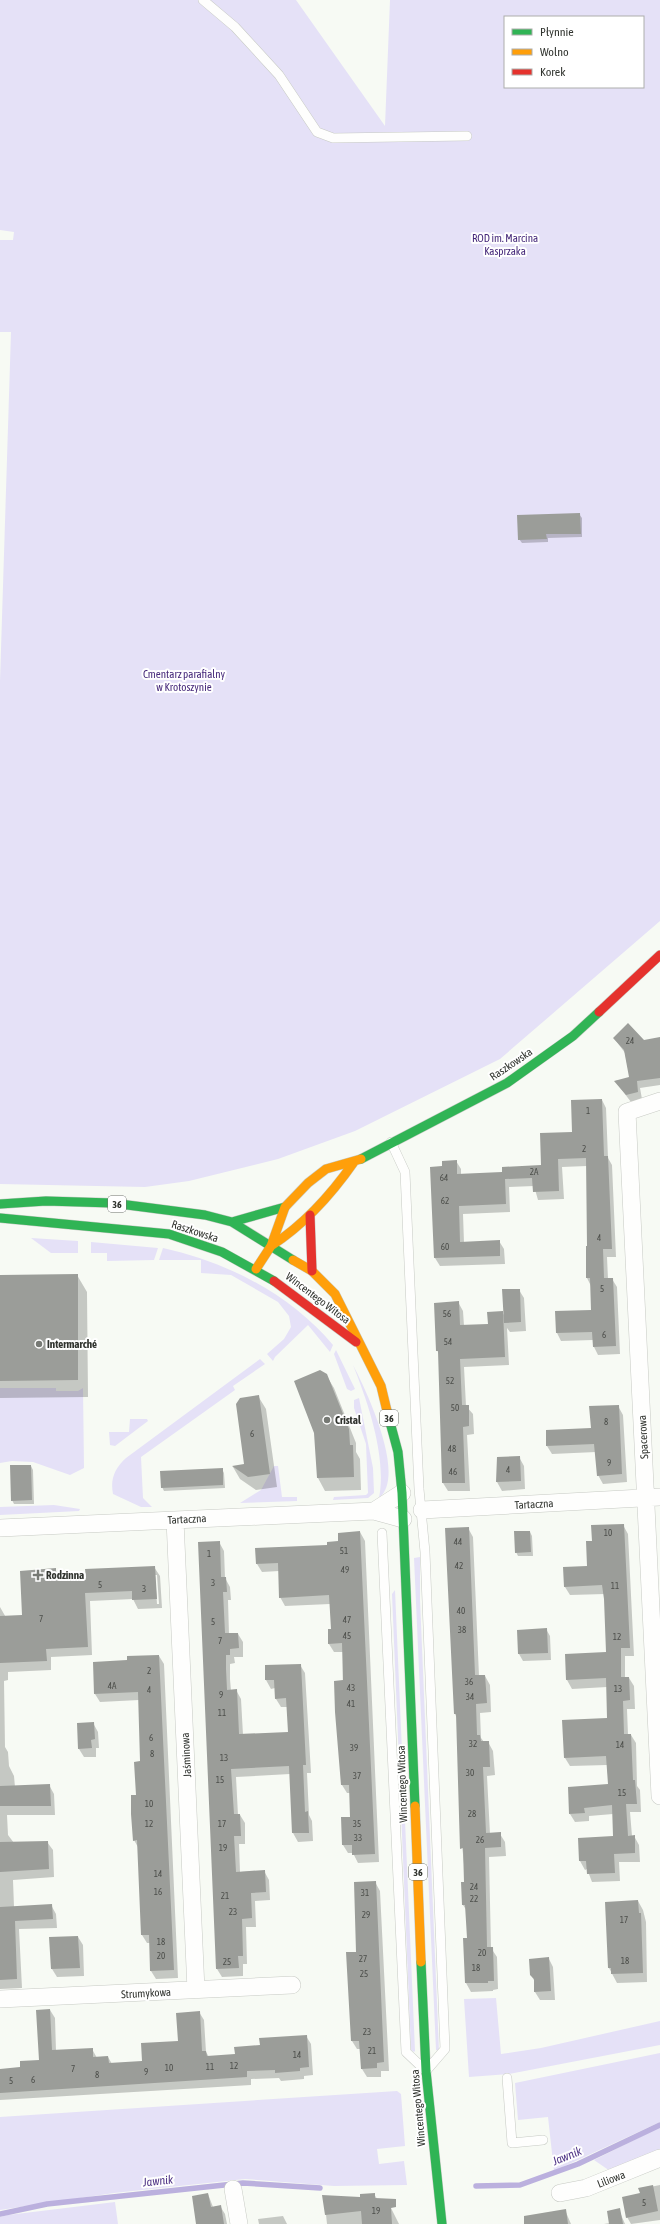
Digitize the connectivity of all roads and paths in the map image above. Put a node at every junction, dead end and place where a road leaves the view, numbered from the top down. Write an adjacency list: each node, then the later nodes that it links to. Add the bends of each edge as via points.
1 (203, 0): 2 (lane, via 235,27 279,75 317,132 333,138)
2 (467, 136)
3 (660, 955): 5 (main road, Raszkowska, via 573,1036 507,1083)
4 (660, 1102): 17 (street, Spacerowa, via 627,1112)
5 (391, 1142): 6 (main road, Raszkowska); 18 (lane, via 405,1172)
6 (354, 1162): 8 (main road, Raszkowska, via 326,1169); 9 (main road, Raszkowska)
7 (0, 1204): 11 (main road, Raszkowska / 36, via 46,1201 112,1203 172,1209)
8 (285, 1207): 11 (main road); 12 (main road, Raszkowska)
9 (310, 1215): 12 (main road, Raszkowska); 14 (main road)
10 (0, 1218): 13 (main road, Raszkowska / 36, via 168,1234 216,1250)
11 (232, 1222): 12 (main road, Raszkowska / 36)
12 (271, 1246): 13 (main road, Raszkowska); 14 (main road, Wincentego Witosa / 36)
13 (256, 1269): 15 (main road, Wincentego Witosa / 36, via 284,1286)
14 (312, 1271): 15 (main road, Wincentego Witosa / 36, via 335,1294)
15 (363, 1348): 16 (main road, Wincentego Witosa / 36, via 381,1386 398,1452)
16 (402, 1493): 19 (street); 20 (main road, Wincentego Witosa / 36)
17 (653, 1498): 18 (street, Tartaczna); 26 (street, Spacerowa)
18 (422, 1510): 30 (lane, via 445,2048)
19 (374, 1511): 20 (street, Tartaczna); 21 (street, Tartaczna)
20 (403, 1519): 24 (main road, Wincentego Witosa / 36)
21 (175, 1520): 22 (street, Tartaczna); 28 (street, Jaśminowa)
22 (0, 1528)
23 (382, 1533): 25 (lane)
24 (405, 1566): 25 (lane); 30 (main road, Wincentego Witosa / 36)
25 (386, 1583): 30 (lane, via 406,2052)
26 (660, 1796)
27 (292, 1985): 28 (street, Strumykowa)
28 (196, 1990): 29 (street, Strumykowa)
29 (0, 1999)
30 (426, 2071): 37 (main road, Wincentego Witosa / 36)
31 (507, 2078): 32 (lane, via 512,2143)
32 (543, 2140)
33 (660, 2158): 35 (street, Liliowa, via 594,2186)
34 (234, 2189): 36 (street)
35 (560, 2193)
36 (239, 2224)
37 (442, 2224)

